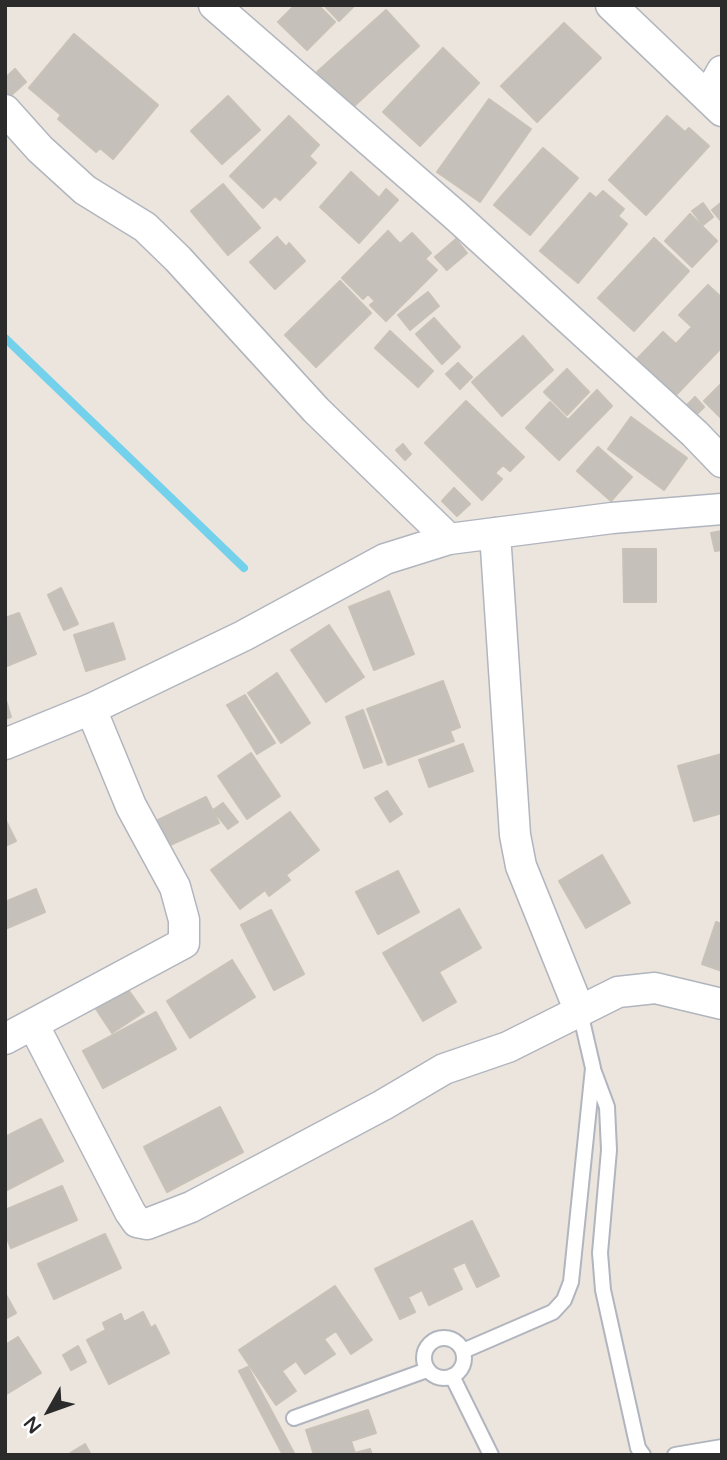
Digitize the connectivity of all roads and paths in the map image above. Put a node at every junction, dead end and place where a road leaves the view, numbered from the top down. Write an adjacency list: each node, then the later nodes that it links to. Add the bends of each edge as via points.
1 (214, 5): 5 (street, via 465,224)
2 (611, 5): 3 (street)
3 (717, 93)
4 (5, 110): 8 (street, via 85,190 145,228 178,259 316,410)
5 (722, 462)
6 (722, 509): 7 (street)
7 (495, 533): 8 (street); 12 (street, via 515,835 521,866)
8 (449, 539): 9 (street, via 385,559)
9 (91, 709): 10 (street); 13 (street, via 131,806 175,887 186,937 179,946)
10 (5, 744)
11 (722, 1004): 12 (street, via 655,988 618,992)
12 (580, 1012): 13 (street, via 508,1047 444,1069 191,1207 147,1224 137,1222 130,1212); 15 (lane)
13 (33, 1024): 14 (street)
14 (5, 1039)
15 (593, 1068): 16 (lane, via 571,1282 564,1300 553,1312); 22 (lane, via 607,1107 600,1253 603,1290)
16 (463, 1351): 17 (lane, via 446,1338 431,1342 424,1355); 18 (lane, via 463,1366)
17 (428, 1370): 18 (lane, via 435,1376); 19 (lane)
18 (452, 1376): 21 (lane)
19 (294, 1418)
20 (722, 1447): 23 (lane)
21 (491, 1455)
22 (643, 1455)
23 (675, 1455)

